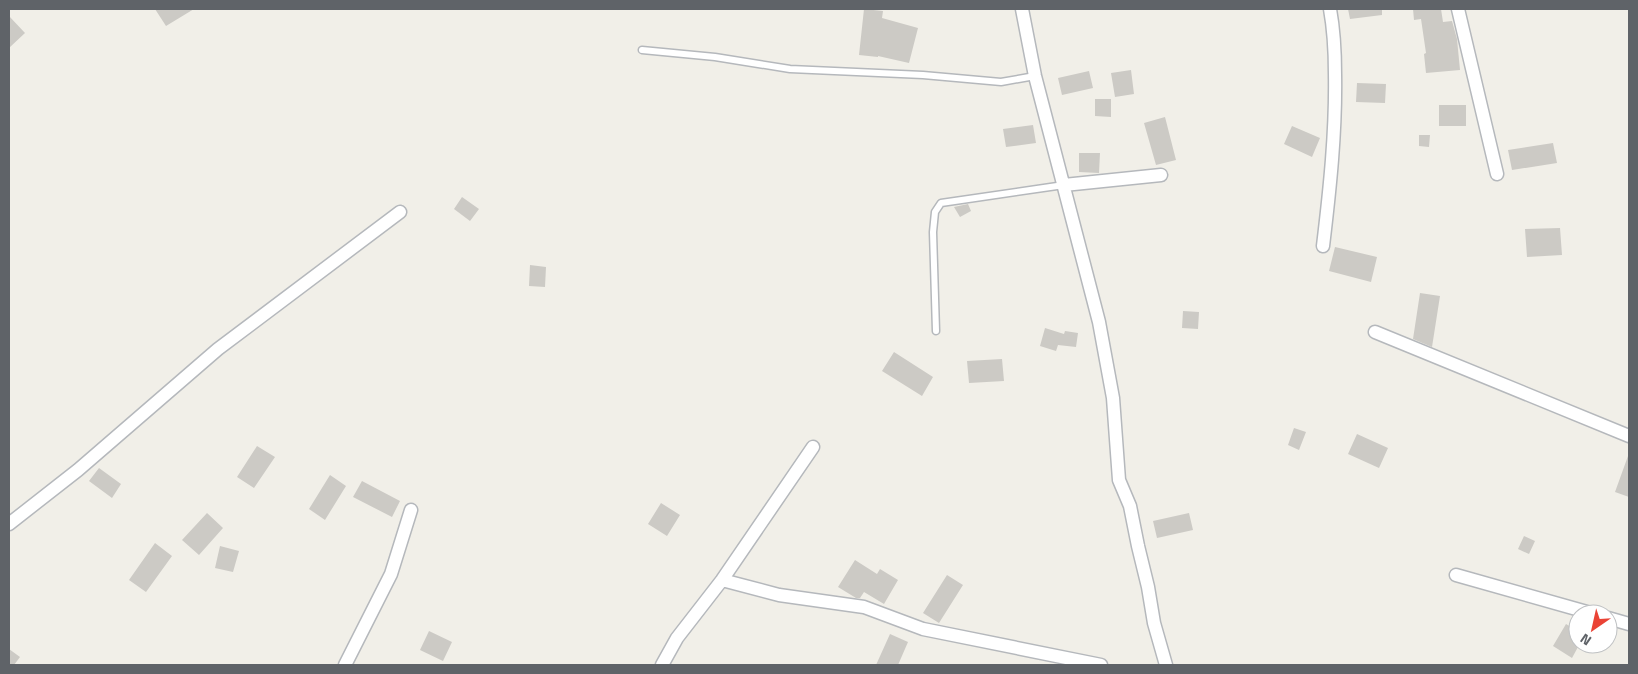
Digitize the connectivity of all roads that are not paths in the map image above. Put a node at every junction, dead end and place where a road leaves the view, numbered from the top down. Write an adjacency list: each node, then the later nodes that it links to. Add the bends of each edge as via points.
1 (1022, 9): 5 (street)
2 (1330, 9): 10 (street, via 1334,32 1336,107)
3 (1458, 9): 6 (street)
4 (642, 50): 5 (lane, via 790,69 1001,82)
5 (1035, 76): 8 (street)
6 (1497, 174)
7 (1161, 175): 8 (street)
8 (1064, 185): 11 (lane, via 941,203 935,212 933,232); 20 (street, via 1099,322 1113,398 1119,480 1130,506)
9 (400, 212): 16 (street, via 218,349 78,470)
10 (1323, 246)
11 (936, 331)
12 (1375, 332): 13 (street)
13 (1629, 434)
14 (812, 447): 18 (street)
15 (411, 510): 21 (street, via 391,574)
16 (9, 524)
17 (1456, 575): 19 (street)
18 (722, 580): 22 (street, via 677,638); 23 (street, via 779,595 864,607 923,629)
19 (1568, 607)
20 (1162, 664)
21 (345, 665)
22 (662, 665)
23 (1101, 665)

